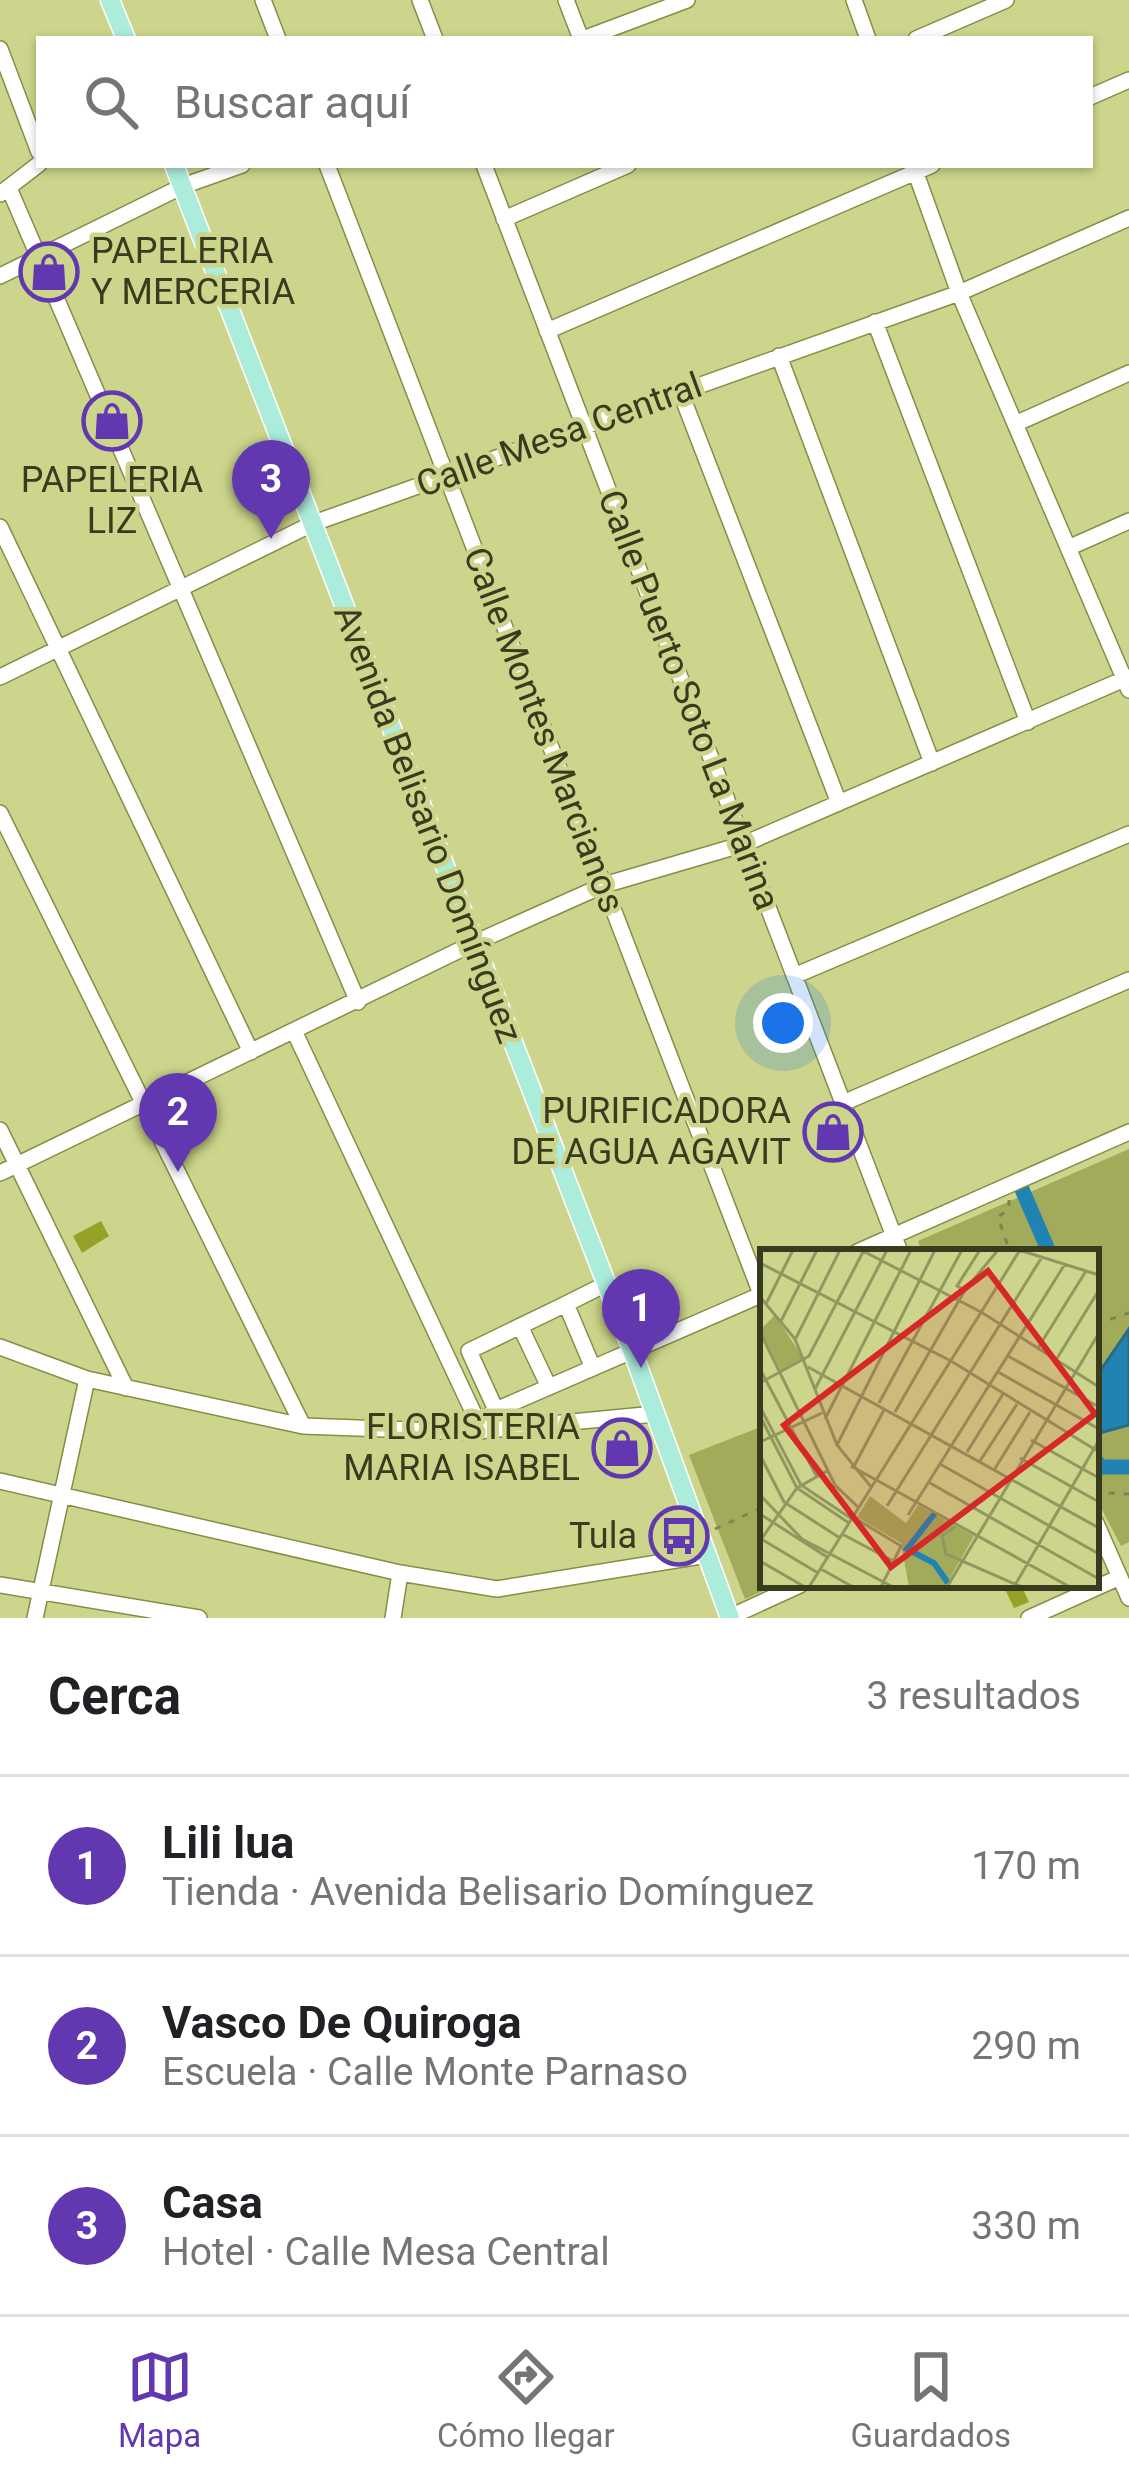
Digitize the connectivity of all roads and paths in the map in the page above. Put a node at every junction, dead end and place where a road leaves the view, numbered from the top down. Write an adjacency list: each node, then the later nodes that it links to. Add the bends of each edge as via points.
1 (110, 0): 8 (main road)
2 (263, 0): 9 (street)
3 (420, 0): 10 (street)
4 (566, 0): 11 (street)
5 (687, 0): 12 (street)
6 (854, 0): 13 (street)
7 (1006, 0): 14 (street)
8 (124, 36)
9 (277, 36)
10 (434, 36)
11 (581, 36)
12 (590, 36)
13 (867, 36)
14 (923, 36)
15 (0, 49): 18 (street)
16 (1129, 80): 17 (street)
17 (1093, 96)
18 (36, 144)
19 (36, 166): 28 (street)
20 (175, 168): 27 (main road, Avenida Belisario Domínguez)
21 (234, 168): 27 (street)
22 (328, 168): 41 (street, Calle Montes Marcianos)
23 (485, 168): 30 (street, Calle Puerto Soto La Marina)
24 (621, 168): 30 (street)
25 (918, 168): 35 (street)
26 (920, 168): 33 (street)
27 (183, 186): 31 (street); 43 (main road, Avenida Belisario Domínguez)
28 (4, 191): 31 (street)
29 (1129, 218): 33 (street, Calle Mesa Central)
30 (504, 219): 35 (street, Calle Puerto Soto La Marina)
31 (39, 258): 32 (street); 46 (street)
32 (0, 276)
33 (959, 292): 34 (street, Calle Mesa Central); 39 (street)
34 (874, 322): 36 (street, Calle Mesa Central); 50 (street)
35 (548, 332): 40 (street, Calle Puerto Soto La Marina)
36 (778, 356): 38 (street, Calle Mesa Central); 51 (street)
37 (1129, 374): 39 (street)
38 (680, 391): 40 (street, Calle Mesa Central); 52 (street)
39 (1015, 424): 45 (street)
40 (584, 426): 41 (street, Calle Mesa Central); 55 (street, Calle Puerto Soto La Marina)
41 (446, 476): 43 (street, Calle Mesa Central); 56 (street, Calle Montes Marcianos)
42 (1129, 521): 45 (street)
43 (314, 524): 46 (street, Calle Mesa Central); 57 (main road, Avenida Belisario Domínguez)
44 (0, 527): 47 (street)
45 (1068, 548): 49 (street)
46 (181, 589): 47 (street, Calle Mesa Central); 60 (street)
47 (58, 649): 48 (street, Calle Mesa Central); 62 (street)
48 (0, 677)
49 (1127, 682): 50 (street)
50 (1028, 722): 51 (street)
51 (932, 764): 52 (street)
52 (839, 803): 55 (street)
53 (0, 813): 64 (street)
54 (1129, 833): 58 (street)
55 (744, 844): 56 (street); 58 (street, Calle Puerto Soto La Marina)
56 (604, 885): 57 (street); 73 (street, Calle Montes Marcianos)
57 (472, 944): 60 (street); 72 (main road, Avenida Belisario Domínguez)
58 (794, 976): 63 (street, Calle Puerto Soto La Marina)
59 (1129, 980): 63 (street)
60 (358, 1001): 61 (street)
61 (296, 1033): 62 (street); 88 (street)
62 (251, 1052): 64 (street)
63 (843, 1103): 70 (street, Calle Puerto Soto La Marina)
64 (144, 1105): 67 (street); 87 (street)
65 (0, 1130): 67 (street)
66 (1129, 1132): 69 (street)
67 (16, 1165): 68 (street); 84 (street)
68 (0, 1173)
69 (1005, 1186): 70 (street); 71 (path, via 1009,1209 998,1217)
70 (897, 1244)
71 (1009, 1249)
72 (605, 1284): 75 (street); 80 (main road, Avenida Belisario Domínguez)
73 (760, 1291)
74 (760, 1297): 80 (street)
75 (566, 1304): 78 (street); 81 (street)
76 (1129, 1312): 77 (path)
77 (1099, 1323)
78 (520, 1326): 83 (street); 85 (street, via 469,1351)
79 (0, 1347): 82 (street)
80 (632, 1351): 81 (street); 86 (main road, Avenida Belisario Domínguez)
81 (593, 1368): 83 (street)
82 (87, 1379): 84 (street); 91 (street)
83 (549, 1387): 85 (street)
84 (126, 1388): 87 (street)
85 (496, 1410): 88 (street)
86 (655, 1414): 88 (street); 95 (main road, Avenida Belisario Domínguez)
87 (303, 1426): 88 (street)
88 (476, 1428)
89 (0, 1481): 91 (street)
90 (1099, 1487): 92 (path)
91 (63, 1493): 97 (street); 103 (street)
92 (1129, 1494)
93 (760, 1508): 95 (path)
94 (1099, 1529): 98 (street)
95 (700, 1536): 96 (main road, Avenida Belisario Domínguez)
96 (707, 1556): 97 (street, via 497,1589); 108 (main road, Avenida Belisario Domínguez)
97 (400, 1573): 107 (street)
98 (1120, 1576): 100 (street); 104 (street)
99 (0, 1585): 103 (street)
100 (1099, 1586)
101 (794, 1588): 108 (street)
102 (1094, 1588): 109 (street)
103 (40, 1592): 105 (street); 106 (street)
104 (1129, 1598)
105 (35, 1618)
106 (199, 1618)
107 (393, 1618)
108 (730, 1618)
109 (1030, 1618)

